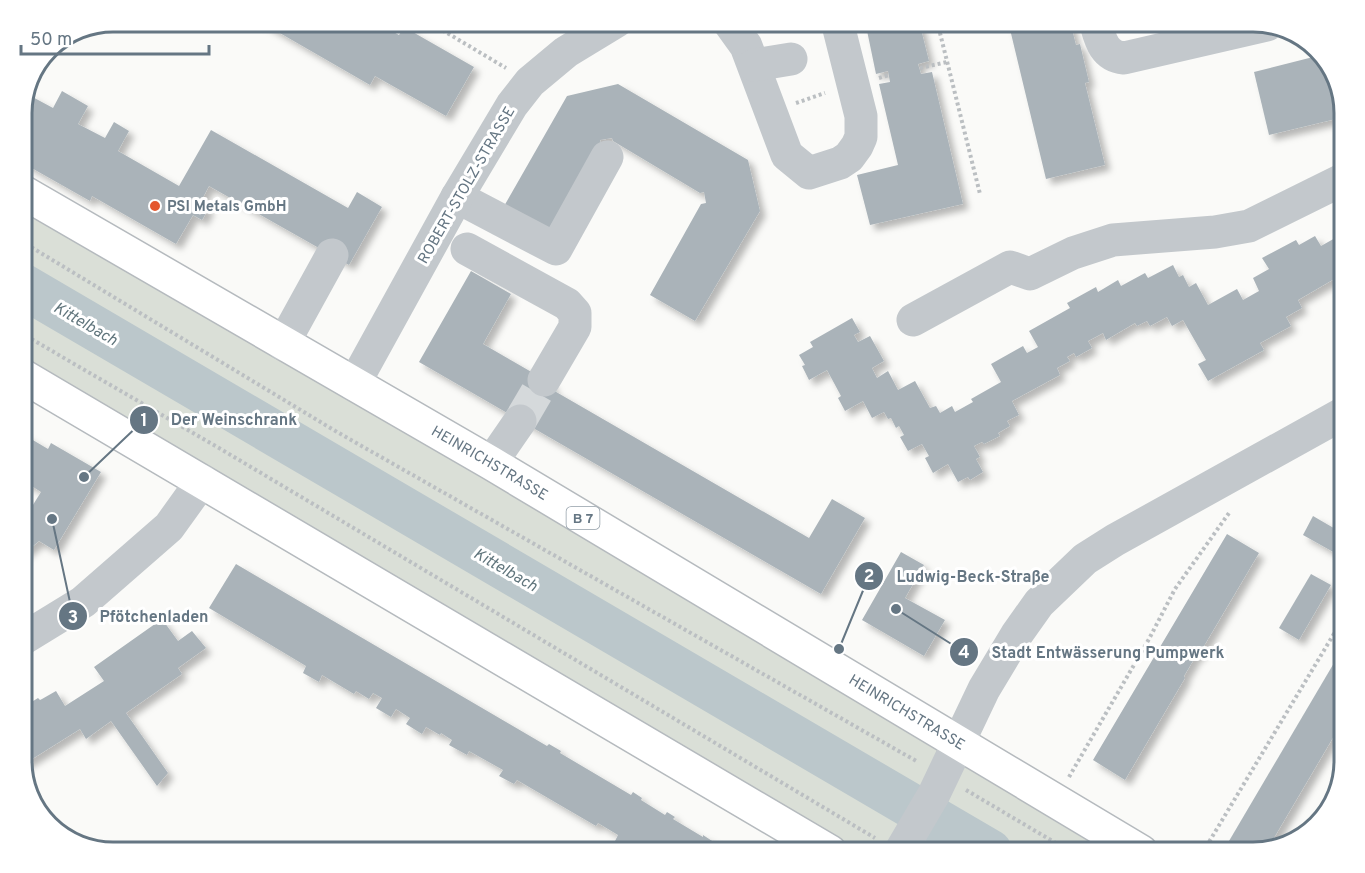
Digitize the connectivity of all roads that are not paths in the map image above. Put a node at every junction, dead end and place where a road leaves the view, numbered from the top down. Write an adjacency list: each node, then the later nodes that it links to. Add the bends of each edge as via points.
1 (599, 32): 10 (street, ROBERT-STOLZ-STRASSE, via 566,52 530,82)
2 (736, 32): 7 (street)
3 (840, 32): 7 (street, via 861,116 857,146 840,163 809,173 787,155)
4 (1098, 32): 5 (street, via 1111,54 1118,57)
5 (1237, 32)
6 (790, 60): 7 (street)
7 (754, 65)
8 (607, 157): 10 (street, via 556,249)
9 (1334, 184): 14 (street, via 1249,226 1113,240 1073,253 1030,274 1010,267)
10 (457, 196): 18 (street, ROBERT-STOLZ-STRASSE)
11 (32, 197): 15 (main road, HEINRICHSTRASSE / B 7)
12 (468, 249): 16 (street, via 567,304 574,313 575,327)
13 (332, 255): 15 (street)
14 (913, 320)
15 (283, 344): 18 (main road, HEINRICHSTRASSE / B 7)
16 (544, 380)
17 (32, 381): 22 (main road)
18 (354, 384): 21 (main road, HEINRICHSTRASSE / B 7)
19 (1334, 419): 24 (street, via 1085,560 1039,603 984,689)
20 (520, 421): 21 (street)
21 (491, 463): 24 (main road, HEINRICHSTRASSE / B 7)
22 (202, 481): 23 (street, via 180,514 160,534 83,602); 25 (main road)
23 (32, 633)
24 (957, 741): 26 (street, via 938,785); 27 (main road, HEINRICHSTRASSE / B 7)
25 (813, 842)
26 (897, 842)
27 (1124, 842)

